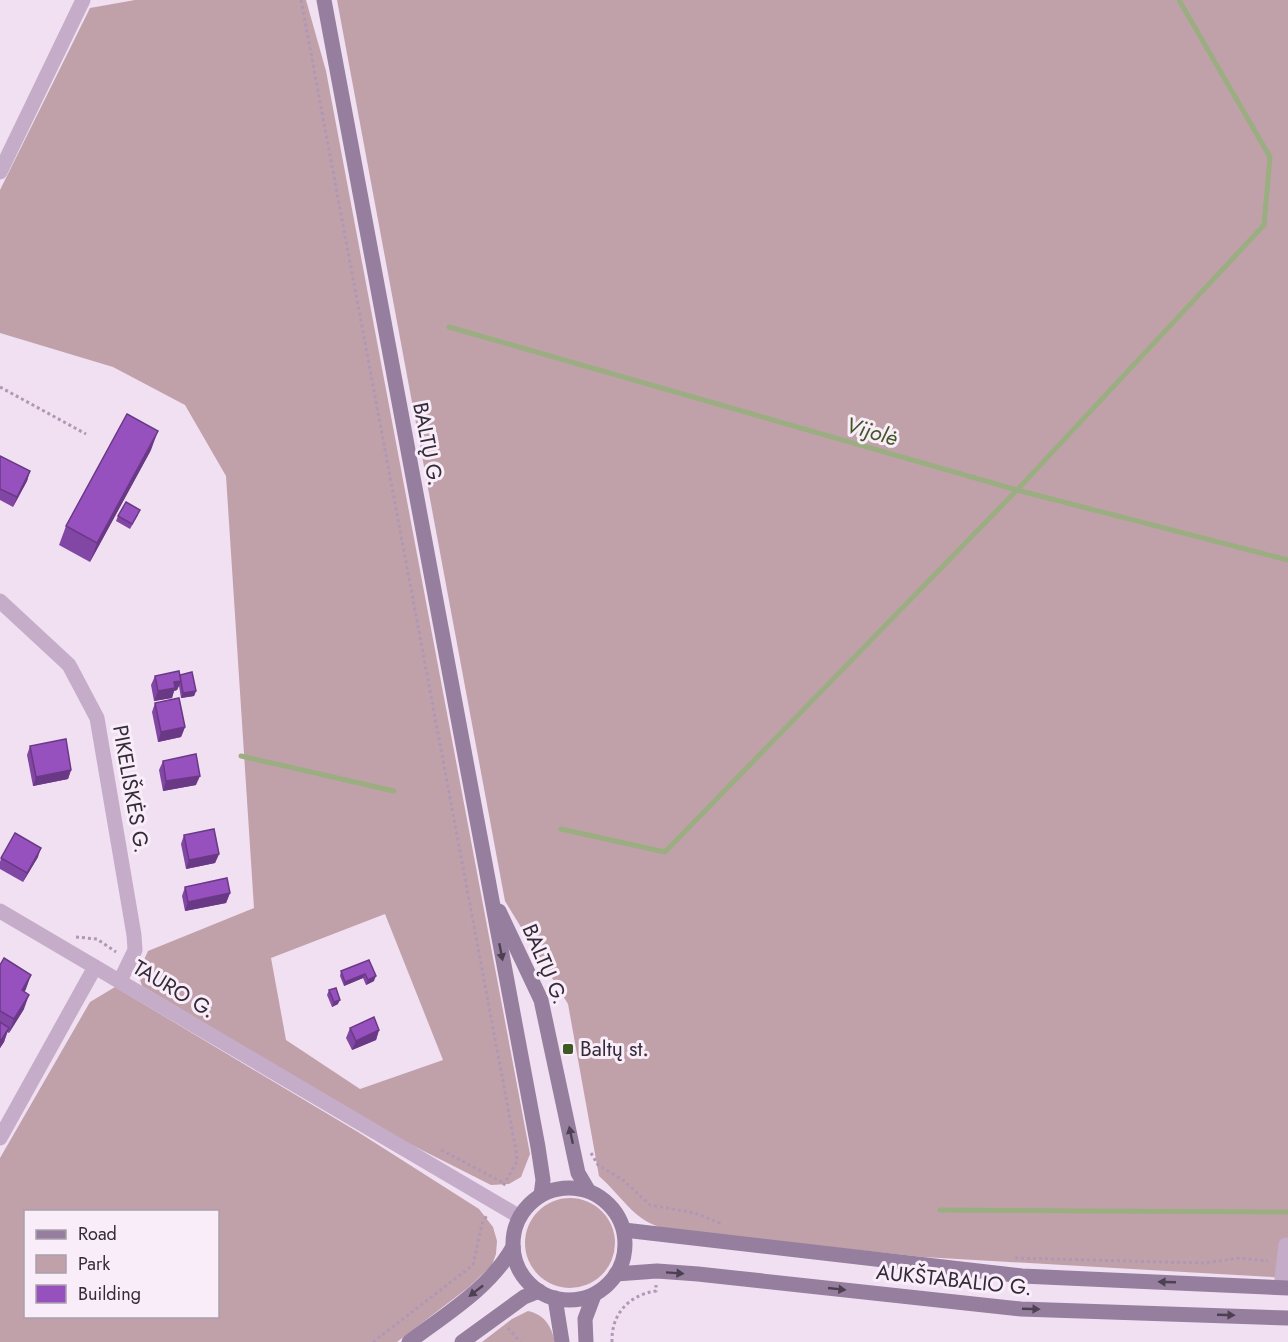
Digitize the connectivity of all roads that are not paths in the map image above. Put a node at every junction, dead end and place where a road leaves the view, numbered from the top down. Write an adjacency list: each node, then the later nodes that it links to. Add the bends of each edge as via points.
1 (83, 0): 3 (street)
2 (324, 0): 5 (main road, BALTŲ G.)
3 (0, 172)
4 (0, 601): 8 (street, PIKELIŠKĖS G., via 69,665 97,718 134,935 135,950)
5 (491, 895): 10 (main road, BALTŲ G., one-way to 5, via 578,1173 541,1000); 11 (main road, BALTŲ G., one-way to 11, via 538,1147)
6 (0, 912): 7 (street, TAURO G.)
7 (95, 967): 8 (street, TAURO G.); 9 (street)
8 (120, 981): 12 (street, TAURO G.)
9 (0, 1138)
10 (588, 1190): 11 (main road, via 564,1188); 13 (main road, via 617,1213)
11 (541, 1195): 12 (main road)
12 (520, 1217): 15 (main road)
13 (624, 1230): 16 (main road, via 623,1261); 17 (main road, AUKŠTABALIO G., one-way to 13, via 1022,1276)
14 (1286, 1245): 17 (street)
15 (513, 1247): 18 (main road, via 517,1264); 22 (main road, one-way to 22, via 487,1282)
16 (616, 1274): 19 (main road); 21 (main road, AUKŠTABALIO G., one-way to 21, via 698,1274 1021,1309)
17 (1285, 1288)
18 (539, 1291): 20 (main road); 23 (main road, via 524,1297)
19 (594, 1295): 20 (main road, via 581,1300); 25 (main road, via 585,1319)
20 (555, 1298): 24 (main road)
21 (1288, 1318)
22 (409, 1342)
23 (462, 1342)
24 (562, 1342)
25 (586, 1342)

